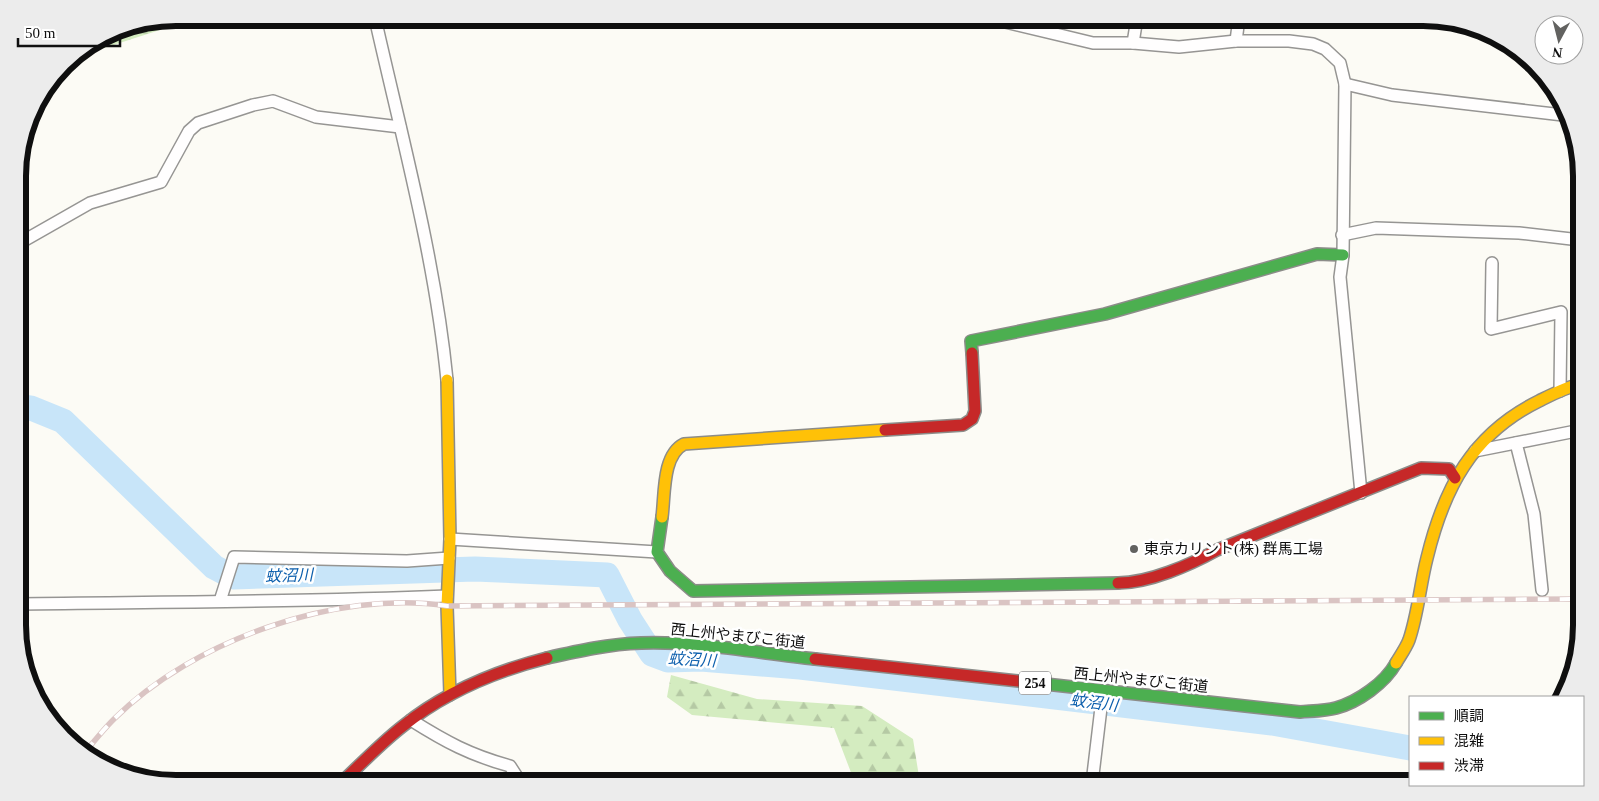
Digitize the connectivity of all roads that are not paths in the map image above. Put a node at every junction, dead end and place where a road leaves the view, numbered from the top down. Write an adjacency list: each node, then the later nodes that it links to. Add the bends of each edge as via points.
1 (377, 26): 9 (street)
2 (1022, 26): 6 (street, via 1093,43)
3 (1136, 26): 6 (street)
4 (1238, 26): 5 (street)
5 (1236, 41): 6 (street, via 1179,47); 7 (street, via 1313,44 1340,63)
6 (1133, 43)
7 (1345, 84): 8 (street, via 1392,95); 10 (street)
8 (1559, 115)
9 (400, 127): 11 (street, via 316,117 273,101 213,117 189,131 161,182 90,203); 15 (street, via 442,326)
10 (1342, 235): 12 (street, via 1376,228 1519,233); 13 (street)
11 (27, 239)
12 (1573, 239)
13 (1343, 255): 22 (street, via 1340,276); 24 (main road, via 1317,254 1105,314 971,341 975,411 972,419 962,425 684,444 676,448 670,458)
14 (1492, 263): 17 (street, via 1491,329 1561,312)
15 (447, 380): 23 (main road)
16 (1573, 387): 17 (main road, 西上州やまびこ街道 / 254)
17 (1560, 391): 20 (main road, 西上州やまびこ街道 / 254, via 1514,413)
18 (1573, 432): 19 (street)
19 (1516, 443): 20 (street); 26 (street, via 1534,514)
20 (1474, 451): 21 (main road, 西上州やまびこ街道 / 254)
21 (1455, 478): 22 (main road, via 1449,469 1421,468); 30 (main road, 西上州やまびこ街道 / 254, via 1440,513 1409,641 1390,672 1367,692 1336,708 1300,712)
22 (1360, 493): 24 (main road, via 1217,550 1194,563 1130,583 693,591 670,571)
23 (450, 539): 24 (street); 25 (main road)
24 (657, 552)
25 (449, 558): 27 (street, via 407,561 234,557); 28 (main road)
26 (1542, 590)
27 (221, 595): 28 (street, via 304,602); 29 (street)
28 (447, 596): 31 (main road)
29 (26, 604)
30 (1103, 694): 31 (main road, 西上州やまびこ街道 / 254, via 680,644 631,644 563,654 513,669); 33 (street)
31 (450, 695): 32 (main road, 西上州やまびこ街道 / 254)
32 (411, 720): 34 (main road, 西上州やまびこ街道 / 254); 35 (street, via 450,745 510,766)
33 (1093, 774)
34 (351, 775)
35 (516, 775)

